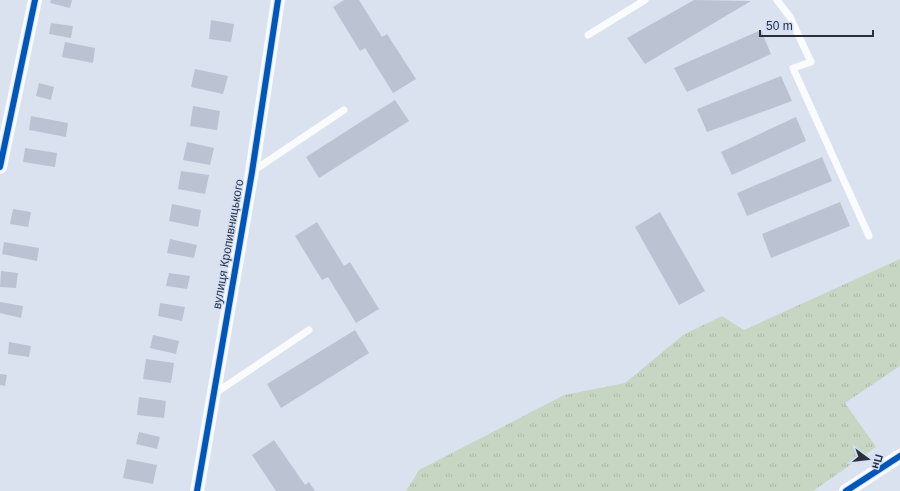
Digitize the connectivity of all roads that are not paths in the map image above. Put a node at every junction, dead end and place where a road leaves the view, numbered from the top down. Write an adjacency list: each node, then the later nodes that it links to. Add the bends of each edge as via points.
1 (34, 0): 6 (street)
2 (278, 0): 9 (street, вулиця Кропивницького)
3 (645, 0): 5 (lane)
4 (777, 0): 10 (lane, via 790,17 811,62 793,68)
5 (588, 35)
6 (6, 104): 8 (street)
7 (344, 110): 9 (lane)
8 (0, 166)
9 (252, 172): 12 (street, вулиця Кропивницького)
10 (869, 236)
11 (309, 330): 12 (lane)
12 (214, 394): 14 (street, вулиця Кропивницького)
13 (900, 456): 15 (street)
14 (198, 491)
15 (846, 491)

